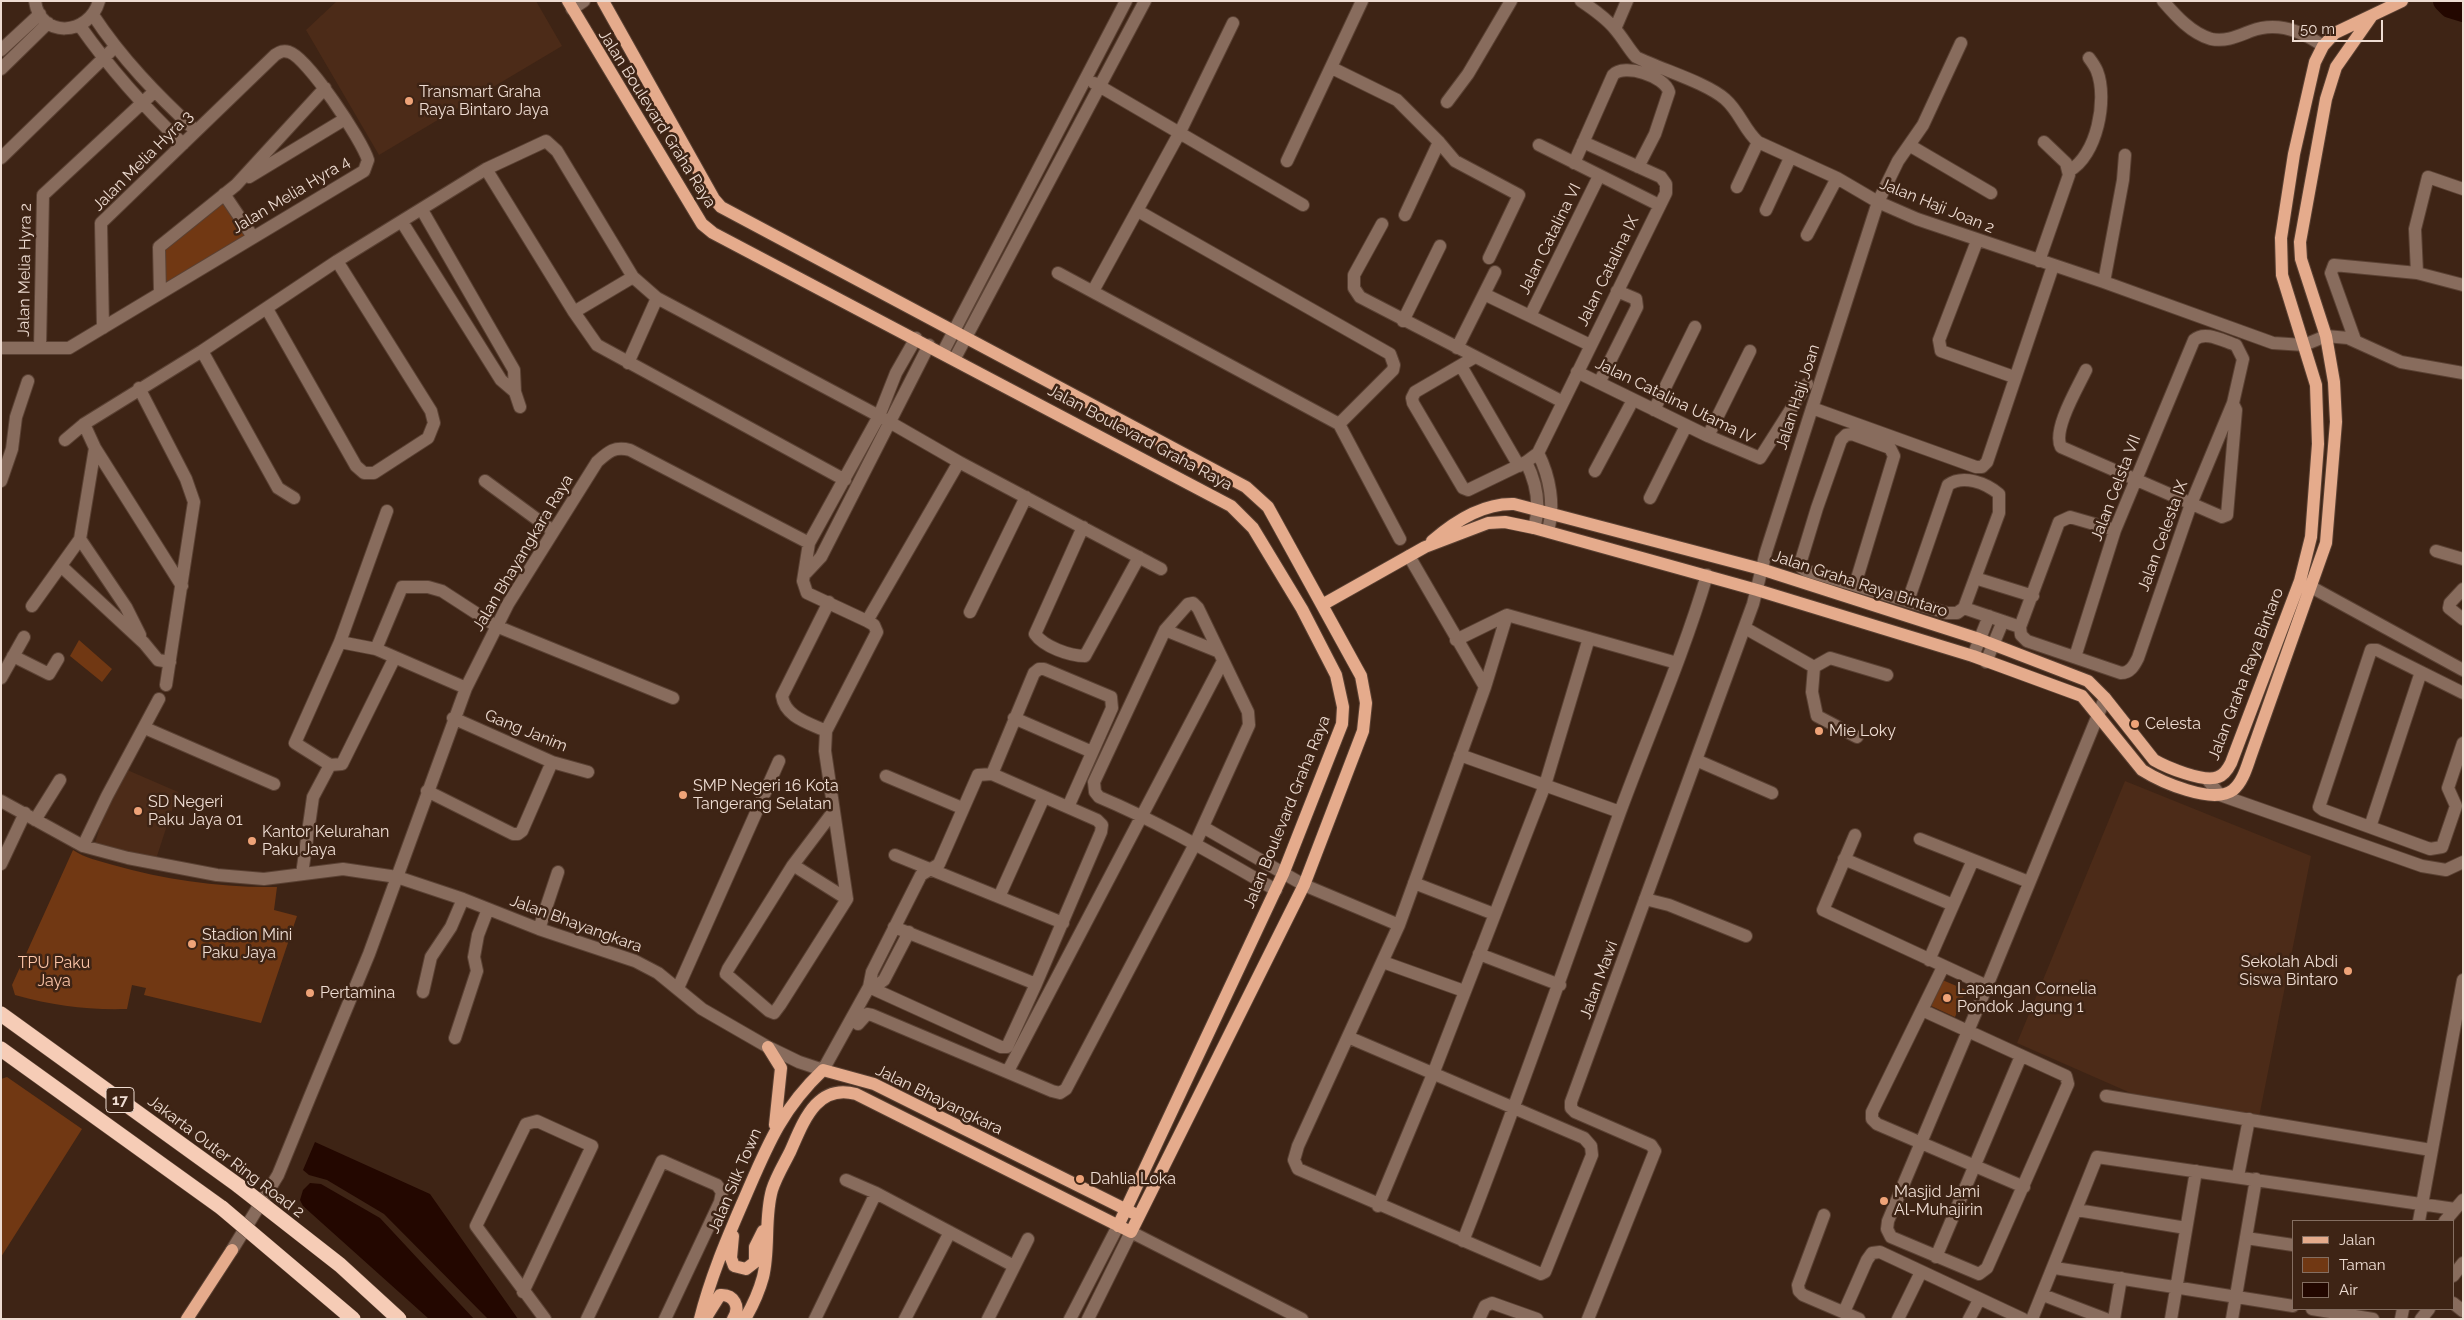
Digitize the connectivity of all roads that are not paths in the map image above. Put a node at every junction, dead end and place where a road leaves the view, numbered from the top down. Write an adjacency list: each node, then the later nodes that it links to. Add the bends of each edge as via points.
1 (35, 1): 16 (street)
2 (99, 1): 14 (street)
3 (584, 1): 13 (street)
4 (602, 1): 94 (main road, Jalan Boulevard Graha Raya, via 721,207)
5 (1126, 1): 29 (street)
6 (1145, 1): 30 (street)
7 (1362, 1): 27 (street)
8 (1511, 1): 33 (street, via 1468,74)
9 (1581, 1): 19 (street, Jalan Haji Joan 2)
10 (1627, 1): 19 (street)
11 (2163, 1): 21 (street, via 2195,32 2210,38 2236,38 2274,26 2297,31)
12 (2394, 3): 15 (main road, Jalan Graha Raya Bintaro)
13 (570, 5): 98 (main road, Jalan Boulevard Graha Raya, via 702,224)
14 (93, 15): 18 (street); 22 (street)
15 (2371, 17): 21 (main road, Jalan Graha Raya Bintaro, via 2336,32); 97 (main road, Jalan Graha Raya Bintaro, via 2336,67 2326,99 2300,242 2301,259)
16 (44, 19): 18 (street, via 64,29); 23 (street); 28 (street)
17 (1233, 23): 37 (street)
18 (80, 26): 26 (street)
19 (1615, 29): 40 (street, Jalan Haji Joan 2, via 1636,57 1724,98 1737,111 1748,134)
20 (1961, 42): 44 (street, Jalan Haji Joan, via 1923,125)
21 (2323, 46): 102 (main road, Jalan Graha Raya Bintaro, via 2315,62 2294,154 2281,238 2282,275)
22 (114, 48): 26 (street); 32 (street)
23 (1, 50)
24 (283, 51): 31 (street, Jalan Melia Hyra 4, via 291,52); 36 (street, Jalan Melia Hyra 3)
25 (2089, 58): 52 (street, via 2097,70 2101,91 2098,126 2088,152)
26 (103, 59): 34 (street); 46 (street)
27 (1332, 68): 38 (street, via 1397,100); 48 (street)
28 (1, 69)
29 (1085, 80): 30 (street); 94 (street)
30 (1100, 86): 37 (street); 95 (street)
31 (325, 88): 35 (street, Jalan Melia Hyra 4); 55 (street)
32 (154, 92): 34 (street, Jalan Melia Hyra 2); 36 (street)
33 (1447, 102)
34 (141, 104): 42 (street); 104 (street, Jalan Melia Hyra 2, via 43,195)
35 (345, 120): 55 (street); 70 (street, Jalan Melia Hyra 4, via 364,147 368,160 364,171)
36 (196, 131): 42 (street, Jalan Melia Hyra 3)
37 (1180, 132): 61 (street); 65 (street)
38 (1439, 142): 66 (street); 73 (street, via 1455,161 1519,195)
39 (1583, 142): 49 (street); 50 (street); 50 (street, via 1616,71 1628,70 1649,76 1666,84 1669,96)
40 (1758, 142): 47 (street, Jalan Haji Joan 2); 56 (street)
41 (2044, 142): 52 (street, via 2066,163)
42 (183, 144): 93 (street, Jalan Melia Hyra 3, via 101,223)
43 (1539, 145): 49 (street)
44 (1909, 145): 58 (street); 60 (street, Jalan Haji Joan)
45 (2126, 155): 81 (street)
46 (1, 158)
47 (1790, 158): 54 (street, Jalan Haji Joan 2); 64 (street)
48 (1287, 162)
49 (1574, 163): 53 (street)
50 (1638, 167): 62 (street, Jalan Catalina IX, via 1661,177 1666,184 1666,193)
51 (486, 169): 63 (street); 80 (street, via 546,141 557,151); 89 (street)
52 (2069, 171): 75 (street)
53 (1598, 176): 62 (street); 90 (street, Jalan Catalina VI)
54 (1837, 178): 60 (street, Jalan Haji Joan 2); 69 (street)
55 (236, 185): 59 (street)
56 (1737, 186)
57 (2463, 189): 79 (street, via 2428,177 2415,229)
58 (1991, 193)
59 (224, 194): 70 (street); 85 (street, via 159,247)
60 (1878, 202): 71 (street, Jalan Haji Joan 2); 126 (street, Jalan Haji Joan)
61 (1303, 205)
62 (1659, 205): 83 (street, Jalan Catalina IX)
63 (422, 210): 67 (street); 121 (street, via 514,370)
64 (1766, 210)
65 (1138, 211): 84 (street); 130 (street, via 1390,354 1393,370)
66 (1405, 215)
67 (402, 222): 74 (street); 121 (street, via 501,380)
68 (1382, 224): 91 (street, via 1354,275 1354,288 1360,297)
69 (1807, 236)
70 (253, 237): 85 (street, Jalan Melia Hyra 4)
71 (1977, 241): 75 (street, Jalan Haji Joan 2); 116 (street, via 1939,347 1941,351)
72 (1440, 246): 91 (street)
73 (1488, 258)
74 (337, 260): 88 (street); 88 (street, via 431,411 434,423 428,438 374,474 364,473 356,466)
75 (2039, 261): 76 (street, Jalan Haji Joan 2)
76 (2053, 266): 81 (street, Jalan Haji Joan 2); 116 (street)
77 (1495, 272): 86 (street)
78 (1058, 273): 84 (street)
79 (2417, 273): 82 (street); 99 (street, via 2334,265 2331,272)
80 (633, 277): 87 (street); 89 (street)
81 (2104, 282): 102 (street, Jalan Haji Joan 2, via 2273,343)
82 (2463, 286)
83 (1617, 291): 101 (street, Jalan Catalina IX); 118 (street, via 1636,299 1636,307)
84 (1093, 292): 130 (street)
85 (160, 293): 93 (street, Jalan Melia Hyra 4)
86 (1484, 294): 90 (street); 105 (street)
87 (657, 298): 111 (street); 128 (street)
88 (266, 309): 106 (street)
89 (574, 312): 111 (street, via 598,345)
90 (1530, 316): 101 (street)
91 (1403, 321): 105 (street)
92 (1695, 327): 127 (street)
93 (103, 328): 104 (street, Jalan Melia Hyra 4, via 69,348)
94 (953, 330): 95 (main road, Jalan Boulevard Graha Raya); 108 (street)
95 (966, 336): 110 (street); 179 (main road, Jalan Boulevard Graha Raya, via 1246,487 1268,506)
96 (2199, 336): 124 (street, Jalan Celesta IX, via 2206,335 2236,345 2241,353 2242,366); 140 (street, Jalan Celsta VII, via 2194,340)
97 (2326, 336): 99 (street); 102 (street); 172 (main road, Jalan Graha Raya Bintaro, via 2334,382 2336,422 2326,543)
98 (916, 338): 100 (main road, Jalan Boulevard Graha Raya); 128 (street, via 896,373)
99 (2355, 340): 115 (street, via 2401,362)
100 (929, 345): 108 (main road, Jalan Boulevard Graha Raya); 128 (street)
101 (1590, 345): 114 (street, Jalan Catalina IX)
102 (2304, 345): 169 (main road, Jalan Graha Raya Bintaro, via 2316,384 2319,418 2311,538)
103 (1, 348): 104 (street, Jalan Melia Hyra 4)
104 (40, 348)
105 (1457, 348): 109 (street)
106 (202, 351): 120 (street); 144 (street, via 278,488)
107 (1750, 351): 132 (street)
108 (943, 352): 110 (main road, Jalan Boulevard Graha Raya)
109 (1475, 357): 112 (street); 123 (street)
110 (955, 358): 268 (main road, Jalan Boulevard Graha Raya, via 1231,506 1253,528 1302,609 1332,667 1343,707 1342,724)
111 (628, 363): 139 (street)
112 (1461, 366): 137 (street); 137 (street, via 1415,392 1412,398 1464,488 1470,490)
113 (2086, 370): 140 (street, via 2064,416 2058,443 2067,451)
114 (1577, 372): 118 (street, Jalan Catalina Utama IV); 123 (street, Jalan Catalina IX)
115 (2463, 373)
116 (2014, 378): 126 (street, via 1987,462 1980,468)
117 (28, 381): 141 (street)
118 (1599, 383): 122 (street, Jalan Catalina Utama IV)
119 (1807, 384): 132 (street, Jalan Catalina Utama IV, via 1760,458)
120 (139, 388): 129 (street); 171 (street, via 186,478 194,502)
121 (515, 392): 125 (street)
122 (1633, 400): 127 (street, Jalan Catalina Utama IV); 138 (street)
123 (1563, 402): 135 (street, Jalan Catalina IX)
124 (2233, 404): 146 (street, Jalan Celesta IX); 146 (street, Jalan Celesta IX, via 2236,410 2227,515 2225,518)
125 (520, 407)
126 (1812, 408): 165 (street, Jalan Haji Joan)
127 (1654, 410): 131 (street, Jalan Catalina Utama IV)
128 (884, 419): 136 (street); 139 (street); 166 (street, via 821,557)
129 (84, 424): 133 (street); 134 (street)
130 (1339, 424): 156 (street)
131 (1686, 426): 132 (street, Jalan Catalina Utama IV); 145 (street)
132 (1708, 436)
133 (65, 440)
134 (95, 448): 155 (street); 171 (street)
135 (1538, 453): 137 (street); 149 (street, via 1547,472)
136 (959, 462): 143 (street); 186 (street)
137 (1522, 464): 148 (street, via 1534,478)
138 (1595, 471)
139 (845, 480): 157 (street)
140 (2134, 480): 146 (street); 152 (street, Jalan Celsta VII)
141 (1, 481)
142 (485, 481): 153 (street)
143 (1026, 497): 150 (street); 182 (street)
144 (294, 498)
145 (1650, 498)
146 (2190, 504): 203 (street, Jalan Celesta IX, via 2138,658 2130,670 2121,673)
147 (387, 511): 196 (street)
148 (1539, 511): 149 (main road, Jalan Graha Raya Bintaro); 151 (street); 158 (main road, Jalan Graha Raya Bintaro, via 1514,504 1485,507 1448,527)
149 (1553, 515): 154 (street); 165 (main road, Jalan Graha Raya Bintaro)
150 (1082, 527): 161 (street); 161 (street, via 1035,634 1039,640 1075,656 1085,656)
151 (1534, 528): 154 (main road, Jalan Graha Raya Bintaro); 158 (main road, Jalan Graha Raya Bintaro, via 1506,522 1488,523)
152 (2115, 530): 175 (street, via 2070,517 2062,519 2057,525); 203 (street, Jalan Celsta VII)
153 (553, 531): 157 (street, Jalan Bhayangkara Raya, via 597,462 610,450 619,447); 188 (street, Jalan Bhayangkara Raya)
154 (1548, 531): 167 (main road, Jalan Graha Raya Bintaro)
155 (80, 539): 163 (street); 197 (street, via 126,607)
156 (1400, 539)
157 (809, 544): 166 (street)
158 (1425, 547): 160 (main road, Jalan Graha Raya Bintaro)
159 (2436, 551): 162 (street)
160 (1409, 556): 179 (main road, Jalan Graha Raya Bintaro); 195 (street)
161 (1139, 557): 164 (street)
162 (2463, 559)
163 (61, 566): 180 (street); 197 (street)
164 (1161, 569)
165 (1761, 569): 174 (street, Jalan Haji Joan); 194 (main road, Jalan Graha Raya Bintaro)
166 (806, 573): 177 (street, via 803,581 806,593)
167 (1707, 575): 174 (main road, Jalan Graha Raya Bintaro); 208 (street)
168 (1975, 578): 175 (street); 176 (street, via 1999,513 2000,498 1995,491 1971,480 1954,480 1946,490); 181 (street)
169 (2300, 581): 172 (street); 237 (main road, Jalan Graha Raya Bintaro, via 2231,763 2217,778)
170 (1856, 585): 170 (street, via 1807,571 1800,564 1841,440 1852,434 1890,448 1894,456); 176 (street)
171 (182, 586): 206 (street)
172 (2312, 587): 210 (street); 244 (main road, Jalan Graha Raya Bintaro, via 2242,778 2234,790)
173 (2463, 589): 185 (street, via 2450,603 2450,608)
174 (1757, 590): 178 (street, Jalan Haji Joan); 202 (main road, Jalan Graha Raya Bintaro)
175 (2033, 596): 189 (street)
176 (1908, 601): 181 (street, via 1952,614)
177 (829, 602): 186 (street); 225 (street, via 782,696 784,706 791,714)
178 (1753, 604): 190 (street, Jalan Mawi)
179 (1322, 605): 272 (main road, Jalan Boulevard Graha Raya, via 1361,676 1366,717)
180 (32, 606)
181 (1964, 608): 184 (street)
182 (970, 612)
183 (1507, 615): 193 (street); 195 (street); 215 (street)
184 (1989, 616): 187 (street); 194 (street)
185 (2463, 619)
186 (867, 621): 225 (street, via 877,632)
187 (2003, 621): 189 (street); 198 (street)
188 (496, 626): 199 (street, via 442,591 428,587 402,587); 216 (street, Jalan Bhayangkara Raya); 218 (street)
189 (2020, 627): 203 (street, via 2021,635 2028,641)
190 (1744, 628): 209 (street); 230 (street, Jalan Mawi)
191 (1165, 630): 201 (street); 201 (street, via 1188,604 1193,603); 251 (street, via 1094,782 1099,797)
192 (24, 637): 200 (street)
193 (1589, 638): 208 (street); 241 (street)
194 (1980, 639): 198 (main road, Jalan Graha Raya Bintaro); 202 (street)
195 (1456, 640): 215 (street)
196 (340, 642): 199 (street); 233 (street, via 295,743)
197 (144, 643): 206 (street, via 158,660)
198 (1993, 644): 207 (street); 219 (main road, Jalan Graha Raya Bintaro, via 2088,681)
199 (376, 649): 205 (street)
200 (13, 656): 204 (street, via 49,674); 213 (street)
201 (1220, 656): 251 (street); 253 (street, via 1248,712 1250,725)
202 (1973, 656): 207 (main road, Jalan Graha Raya Bintaro)
203 (2075, 657)
204 (58, 659)
205 (394, 659): 216 (street); 233 (street, via 342,764)
206 (170, 662): 214 (street)
207 (1986, 662): 221 (main road, Jalan Graha Raya Bintaro, via 2082,696)
208 (1677, 663): 250 (street)
209 (1814, 668): 212 (street, via 1830,658); 226 (street, via 1812,692 1817,716)
210 (2460, 668)
211 (2421, 672): 217 (street); 254 (street); 254 (street, via 2377,650 2369,653 2318,802 2323,810)
212 (1887, 675)
213 (1, 678)
214 (166, 685)
215 (1485, 687): 229 (street)
216 (466, 688): 222 (street, Jalan Bhayangkara Raya)
217 (2463, 694)
218 (673, 698)
219 (2105, 698): 221 (street); 237 (main road, Jalan Graha Raya Bintaro, via 2154,760)
220 (159, 699): 224 (street)
221 (2098, 714): 244 (main road, Jalan Graha Raya Bintaro, via 2142,770 2154,778 2205,795); 270 (street)
222 (453, 718): 232 (street, Gang Janim); 242 (street, Jalan Bhayangkara Raya)
223 (1014, 718): 228 (street); 228 (street, via 1038,669 1111,697 1112,708); 235 (street)
224 (145, 728): 240 (street); 258 (street, via 123,765)
225 (826, 731): 249 (street, via 825,751)
226 (1857, 737)
227 (2463, 744): 239 (street)
228 (1092, 752): 247 (street)
229 (1460, 755): 241 (street); 271 (street)
230 (1696, 760): 243 (street); 277 (street, Jalan Mawi)
231 (779, 761): 298 (street)
232 (552, 762): 234 (street, Gang Janim); 242 (street, via 518,834)
233 (330, 765): 267 (street, via 313,797)
234 (588, 772)
235 (992, 774): 245 (street); 248 (street, via 978,774)
236 (886, 776): 248 (street)
237 (2207, 779): 244 (street)
238 (60, 780): 252 (street)
239 (2457, 782): 254 (street, via 2448,789 2456,806 2442,847 2430,849)
240 (274, 784)
241 (1545, 785): 250 (street); 280 (street)
242 (427, 790): 269 (street, Jalan Bhayangkara Raya)
243 (1772, 793)
244 (2220, 795): 262 (street, via 2422,866 2446,870)
245 (1044, 797): 247 (street); 274 (street)
246 (1, 801): 252 (street, Jalan Bhayangkara)
247 (1068, 807): 281 (street, via 1097,820 1102,825 1102,832)
248 (962, 808): 265 (street, via 939,864)
249 (833, 812): 264 (street); 276 (street)
250 (1620, 812): 295 (street)
251 (1142, 815): 257 (street); 311 (street)
252 (30, 817): 258 (street, Jalan Bhayangkara); 263 (street)
253 (1203, 827): 257 (street); 268 (street)
254 (2370, 827)
255 (1854, 835): 260 (street)
256 (1920, 839): 261 (street)
257 (1195, 844): 273 (street); 311 (street, via 1066,1089 1056,1092)
258 (84, 846): 267 (street, Jalan Bhayangkara, via 217,876 264,879)
259 (895, 856): 265 (street)
260 (1844, 859): 278 (street); 289 (street, via 1823,910)
261 (1973, 860): 270 (street); 278 (street)
262 (2463, 862)
263 (1, 864)
264 (793, 865): 276 (street); 276 (street, via 726,974 769,1012 774,1012 780,1005)
265 (929, 868): 274 (street); 283 (street, via 921,875)
266 (558, 872): 284 (street)
267 (302, 874): 269 (street, Jalan Bhayangkara, via 342,868)
268 (1283, 874): 272 (street); 273 (main road, Jalan Boulevard Graha Raya)
269 (397, 876): 275 (street, Jalan Bhayangkara); 346 (street, Jalan Bhayangkara Raya, via 369,954 278,1175)
270 (2029, 882): 296 (street)
271 (1414, 883): 280 (street); 282 (street)
272 (1304, 885): 282 (street); 332 (main road, Jalan Boulevard Graha Raya)
273 (1276, 890): 329 (main road, Jalan Boulevard Graha Raya)
274 (999, 897): 281 (street)
275 (463, 899): 279 (street, Jalan Bhayangkara); 300 (street, via 451,927 431,957)
276 (846, 899)
277 (1645, 899): 286 (street, via 1669,904); 381 (street, Jalan Mawi, via 1571,1102 1575,1112 1651,1145 1655,1151)
278 (1953, 905): 289 (street)
279 (488, 909): 284 (street, Jalan Bhayangkara); 305 (street, via 478,935 474,958 477,971)
280 (1494, 914): 287 (street)
281 (1063, 923): 294 (street)
282 (1398, 925): 290 (street)
283 (894, 927): 285 (street); 288 (street)
284 (538, 929): 298 (street, Jalan Bhayangkara, via 635,960)
285 (909, 932): 291 (street); 294 (street)
286 (1746, 936)
287 (1479, 954): 295 (street); 299 (street)
288 (879, 956): 291 (street); 297 (street, via 872,972)
289 (1929, 960): 292 (street)
290 (1383, 962): 299 (street); 306 (street)
291 (893, 963): 297 (street, via 884,980)
292 (1943, 966): 296 (street); 301 (street)
293 (2463, 980): 318 (street)
294 (1036, 984): 297 (street, via 1006,1047)
295 (1560, 985): 314 (street)
296 (1987, 986): 304 (street)
297 (871, 987): 310 (street)
298 (678, 988): 307 (street, Jalan Bhayangkara, via 702,1009)
299 (1464, 991): 312 (street)
300 (423, 992)
301 (1922, 1010): 304 (street); 317 (street, via 1872,1112 1876,1124)
302 (1, 1014): 365 (highway, Jakarta Outer Ring Road 2 / 17, bridge, via 239,1186 340,1265)
303 (858, 1024): 311 (street, via 863,1016 872,1014)
304 (1968, 1032): 309 (street); 317 (street)
305 (455, 1038)
306 (1348, 1038): 312 (street); 328 (street, via 1298,1146 1294,1164 1298,1170)
307 (768, 1047): 310 (street, Jalan Bhayangkara); 316 (main road, via 780,1068)
308 (1, 1049): 364 (highway, 17, bridge, via 222,1208)
309 (2021, 1056): 319 (street); 324 (street, via 2066,1076 2068,1084)
310 (823, 1070): 316 (main road, Jalan Silk Town, via 796,1098); 329 (main road, Jalan Bhayangkara, via 874,1084)
311 (1008, 1070)
312 (1433, 1074): 314 (street); 328 (street)
313 (2106, 1096): 315 (street)
314 (1515, 1109): 344 (street); 344 (street, via 1584,1138 1591,1146 1592,1155 1545,1272 1541,1274)
315 (2249, 1120): 318 (street); 321 (street)
316 (774, 1130): 335 (main road, Jalan Silk Town)
317 (1921, 1144): 319 (street); 347 (street, via 1887,1229 1891,1237)
318 (2431, 1150): 326 (street)
319 (1974, 1166): 324 (street); 347 (street)
320 (2196, 1170): 321 (street); 330 (street, via 2098,1157); 338 (street)
321 (2238, 1176): 322 (street)
322 (2256, 1179): 326 (street); 341 (street)
323 (846, 1180): 325 (street)
324 (2024, 1187): 347 (street, via 1987,1268 1979,1274)
325 (876, 1193): 339 (street); 373 (street)
326 (2422, 1203): 327 (street); 333 (street)
327 (2459, 1204): 334 (street)
328 (1378, 1206): 344 (street)
329 (1126, 1210): 332 (main road, Jalan Bhayangkara); 337 (main road, Jalan Boulevard Graha Raya)
330 (2077, 1210): 338 (street); 350 (street)
331 (1824, 1215): 361 (street, via 1798,1285 1799,1291)
332 (1139, 1216): 340 (main road, Jalan Boulevard Graha Raya); 343 (street)
333 (2419, 1220)
334 (2446, 1220)
335 (734, 1223): 336 (main road, via 731,1258 734,1266 746,1269 755,1262 755,1247); 369 (main road, Jalan Silk Town)
336 (766, 1224): 337 (main road, Jalan Bhayangkara, via 773,1190 807,1114 838,1091 856,1094); 372 (main road, via 763,1274 756,1299)
337 (1118, 1226): 340 (main road, Jalan Bhayangkara); 376 (street, Jalan Boulevard Graha Raya)
338 (2186, 1228): 354 (street)
339 (950, 1232): 349 (street); 374 (street)
340 (1131, 1232): 343 (street); 377 (street, Jalan Boulevard Graha Raya)
341 (2246, 1238): 345 (street); 357 (street)
342 (1028, 1239): 349 (street)
343 (1147, 1240): 378 (street)
344 (1463, 1241)
345 (2292, 1245)
346 (232, 1250): 363 (main road, Jalan Bhayangkara Raya)
347 (1936, 1257)
348 (2463, 1263): 352 (street)
349 (1014, 1266): 375 (street)
350 (2055, 1268): 353 (street); 356 (street)
351 (1921, 1272): 358 (street); 361 (street, via 1880,1252 1872,1253); 382 (street)
352 (2454, 1275)
353 (2121, 1278): 354 (street); 387 (street)
354 (2177, 1286): 357 (street); 388 (street)
355 (523, 1292): 355 (street, via 476,1226 526,1124 537,1121 592,1146); 366 (street)
356 (2043, 1295): 385 (street); 386 (street)
357 (2236, 1296): 359 (street); 389 (street)
358 (1979, 1300): 383 (street); 384 (street)
359 (2292, 1306)
360 (2318, 1310): 390 (street)
361 (1844, 1312): 362 (street)
362 (1857, 1318)
363 (188, 1319)
364 (353, 1319)
365 (399, 1319)
366 (545, 1319)
367 (587, 1319): 368 (street, via 662,1161 717,1186 722,1192)
368 (665, 1319)
369 (700, 1319)
370 (705, 1319): 371 (main road, via 720,1295 733,1298 736,1305)
371 (733, 1319)
372 (745, 1319)
373 (815, 1319)
374 (905, 1319)
375 (988, 1319)
376 (1070, 1319)
377 (1088, 1319)
378 (1302, 1319)
379 (1479, 1319): 380 (street, via 1490,1303)
380 (1537, 1319)
381 (1588, 1319)
382 (1898, 1319)
383 (1969, 1319)
384 (2023, 1319)
385 (2032, 1319)
386 (2106, 1319)
387 (2114, 1319)
388 (2171, 1319)
389 (2232, 1319)
390 (2373, 1319)

